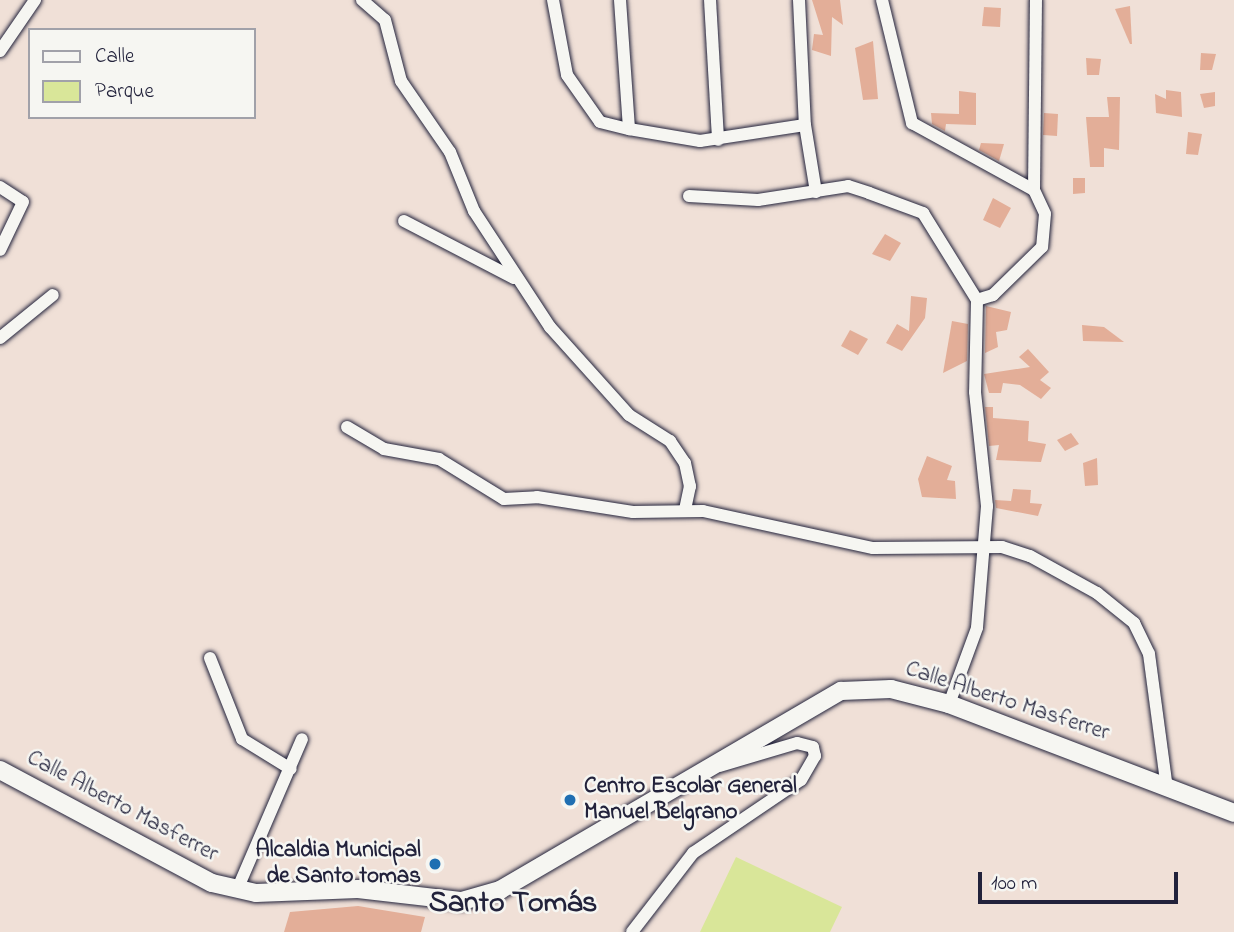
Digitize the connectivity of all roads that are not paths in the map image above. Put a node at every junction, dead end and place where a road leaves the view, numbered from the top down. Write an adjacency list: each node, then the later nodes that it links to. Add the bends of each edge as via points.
1 (35, 0): 9 (street)
2 (362, 0): 19 (street, via 385,20 401,81 450,152 465,194)
3 (553, 0): 11 (street, via 567,75 600,122)
4 (621, 0): 11 (street)
5 (710, 0): 12 (street)
6 (799, 0): 10 (street)
7 (882, 0): 14 (street, via 912,123)
8 (1035, 0): 14 (street)
9 (0, 51)
10 (805, 125): 12 (street); 15 (street)
11 (629, 129): 12 (street)
12 (718, 140)
13 (0, 187): 18 (street, via 23,202)
14 (1034, 190): 21 (street, via 1045,214 1042,247 993,295)
15 (816, 192): 16 (street, via 758,200); 21 (street, via 848,186 923,213)
16 (689, 196)
17 (404, 221): 19 (street)
18 (0, 250)
19 (518, 280): 24 (street, via 620,406 670,441 685,463)
20 (52, 295): 22 (street)
21 (977, 300): 25 (street, via 975,392 987,478)
22 (0, 338)
23 (347, 427): 24 (street, via 384,449 439,459 504,499 537,497 633,512)
24 (685, 510): 25 (street, via 873,548)
25 (984, 547): 27 (street, via 977,628); 32 (street, via 1051,566 1134,623 1149,654)
26 (210, 658): 29 (street, via 242,739)
27 (949, 704): 30 (main road, Calle Alberto Masferrer, via 891,688 841,691); 32 (main road, Calle Alberto Masferrer)
28 (302, 739): 29 (street)
29 (291, 769): 34 (street)
30 (701, 769): 34 (main road, Calle Alberto Masferrer, via 474,899 358,889 291,895); 35 (street, via 797,743 813,747 815,756 801,780 693,853)
31 (0, 770): 34 (main road, Calle Alberto Masferrer, via 164,860)
32 (1166, 782): 33 (main road, Calle Alberto Masferrer)
33 (1234, 813)
34 (237, 890)
35 (632, 932)

